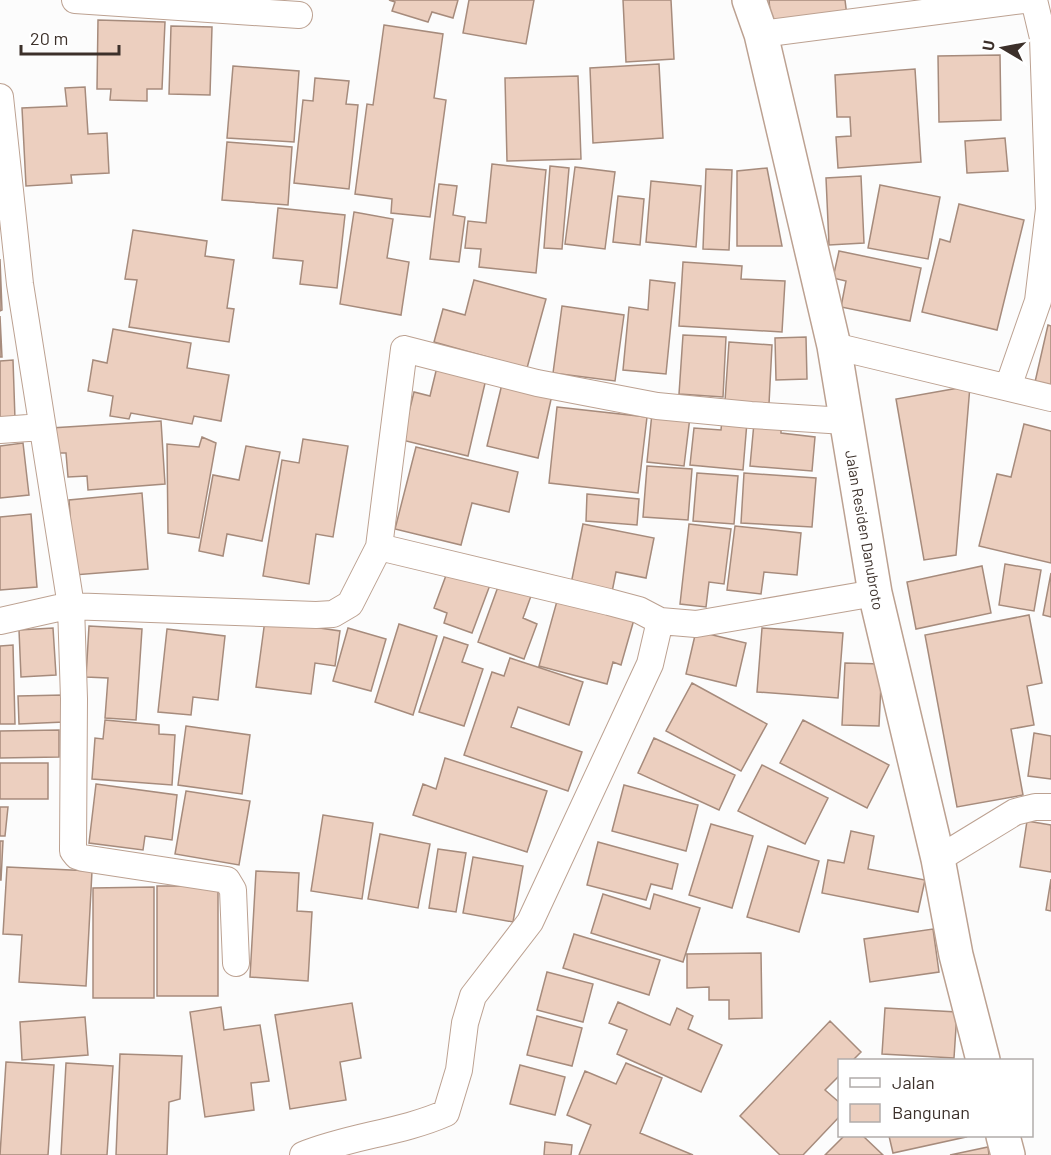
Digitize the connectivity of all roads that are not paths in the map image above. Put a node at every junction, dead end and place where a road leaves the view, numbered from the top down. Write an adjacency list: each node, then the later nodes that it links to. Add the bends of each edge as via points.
1 (75, 0): 5 (street)
2 (749, 0): 6 (street, Jalan Residen Danubroto)
3 (1023, 0): 6 (street)
4 (1034, 0): 9 (street, via 1042,38 1049,209 1038,302)
5 (298, 15)
6 (761, 33): 8 (street, Jalan Residen Danubroto)
7 (0, 97): 12 (street, via 20,284)
8 (834, 346): 9 (street); 11 (street, Jalan Residen Danubroto)
9 (1008, 387): 10 (street)
10 (1051, 398)
11 (845, 421): 14 (street, via 657,406 537,383 404,349); 15 (street, Jalan Residen Danubroto)
12 (42, 428): 13 (street); 16 (street)
13 (0, 430)
14 (379, 548): 16 (street, via 350,604 333,614); 18 (street, via 609,602)
15 (876, 593): 18 (street, via 696,624); 20 (street, Jalan Residen Danubroto)
16 (71, 606): 17 (street); 21 (street, via 73,851 83,858 227,880 233,890)
17 (0, 621)
18 (660, 621): 24 (street, via 650,664 530,922 472,996 459,1070 446,1113)
19 (1051, 807): 20 (street, via 1016,812)
20 (938, 860): 22 (street, Jalan Residen Danubroto, via 956,955)
21 (236, 963)
22 (983, 1059)
23 (1003, 1137): 25 (street)
24 (303, 1155)
25 (1008, 1155)

